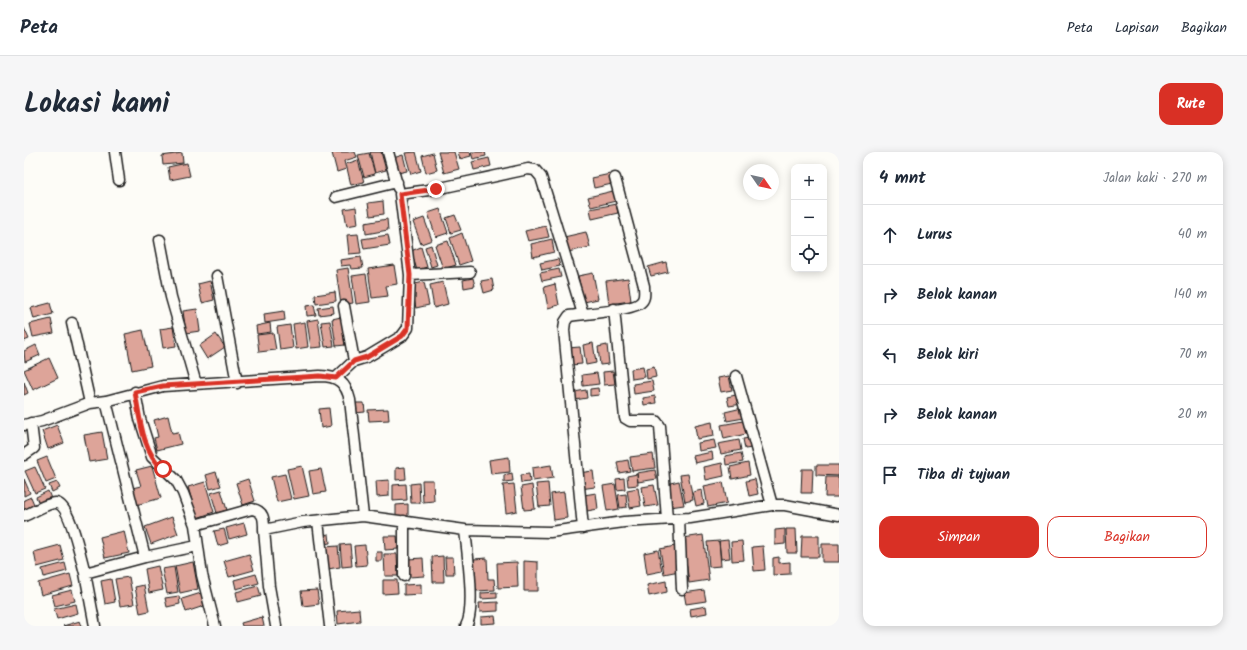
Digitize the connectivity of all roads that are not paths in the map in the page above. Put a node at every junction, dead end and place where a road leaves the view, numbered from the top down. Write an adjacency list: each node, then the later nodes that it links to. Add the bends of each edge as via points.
1 (115, 152): 4 (street)
2 (388, 152): 5 (street)
3 (615, 178): 13 (street, via 644,286 644,297 640,304)
4 (119, 180)
5 (397, 182): 6 (street); 7 (street)
6 (400, 194): 10 (street); 14 (street, via 528,169 535,170 541,177)
7 (336, 197)
8 (160, 240): 20 (street, via 171,297)
9 (470, 272): 10 (street)
10 (410, 275): 16 (street, via 408,324 405,333 367,357)
11 (217, 276): 19 (street)
12 (344, 306): 16 (street)
13 (614, 310): 14 (street); 30 (street, via 625,418 630,421 656,421 660,426)
14 (583, 314): 35 (street, via 569,316 564,330)
15 (72, 323): 23 (street)
16 (354, 361): 18 (street)
17 (736, 376): 26 (street)
18 (336, 378): 19 (street, via 320,376); 29 (street, via 343,385 350,400)
19 (237, 382): 20 (street)
20 (196, 384): 21 (street, via 163,386)
21 (135, 392): 22 (street); 34 (street, via 152,457 176,480)
22 (106, 401): 23 (street); 39 (street)
23 (90, 403): 24 (street)
24 (27, 424): 25 (street, via 34,448)
25 (24, 455)
26 (772, 505): 27 (street); 31 (street)
27 (839, 515)
28 (24, 516): 40 (street, via 52,503 60,504 70,519)
29 (363, 516): 32 (street); 33 (street)
30 (668, 519): 31 (street); 35 (street)
31 (679, 519): 42 (street)
32 (318, 521): 36 (street); 46 (street)
33 (404, 521): 37 (street); 41 (street)
34 (195, 525): 36 (street, via 252,509 262,514); 38 (street)
35 (583, 528): 37 (street, via 550,532)
36 (264, 530): 45 (street)
37 (465, 530): 47 (street, via 470,594 470,615)
38 (197, 546): 39 (street); 44 (street)
39 (145, 557): 40 (street)
40 (85, 573): 43 (street)
41 (404, 576)
42 (682, 589)
43 (95, 626)
44 (215, 626)
45 (276, 626)
46 (330, 626)
47 (466, 626)

